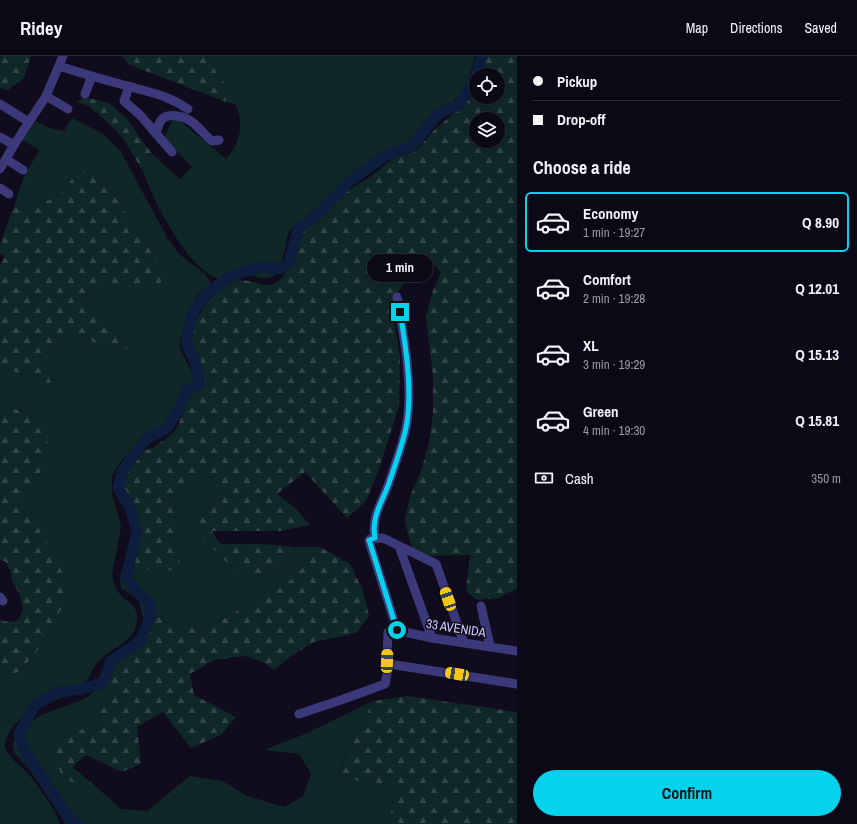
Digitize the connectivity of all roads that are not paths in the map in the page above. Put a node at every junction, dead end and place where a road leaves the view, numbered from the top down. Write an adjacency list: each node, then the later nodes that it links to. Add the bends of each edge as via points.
1 (63, 56): 2 (street)
2 (58, 66): 3 (street); 6 (street)
3 (92, 76): 4 (street); 5 (street)
4 (129, 87): 9 (street, via 157,93); 11 (street, via 124,101)
5 (85, 94)
6 (46, 96): 8 (street); 10 (street)
7 (0, 104): 10 (street)
8 (68, 109)
9 (188, 109)
10 (29, 122): 14 (street)
11 (156, 134): 13 (street, via 164,118 178,116 189,120 212,141); 15 (street)
12 (0, 137): 14 (street)
13 (219, 140)
14 (14, 145): 16 (street)
15 (172, 152)
16 (6, 159): 17 (street); 18 (street)
17 (0, 169)
18 (23, 170)
19 (0, 188): 20 (street)
20 (9, 194)
21 (397, 297): 22 (street, via 405,344 409,405 399,452 376,512)
22 (375, 538): 23 (street, via 383,538); 25 (street, via 369,541)
23 (399, 546): 26 (street); 27 (street, via 436,564)
24 (481, 606): 28 (street)
25 (393, 630): 26 (street, 33 AVENIDA); 30 (street, via 387,661)
26 (432, 638): 27 (street, 33 AVENIDA)
27 (464, 643): 28 (street, 33 AVENIDA)
28 (490, 646): 29 (street, 33 AVENIDA)
29 (517, 651)
30 (389, 664): 31 (street); 32 (street, via 385,684)
31 (517, 684)
32 (299, 714)

